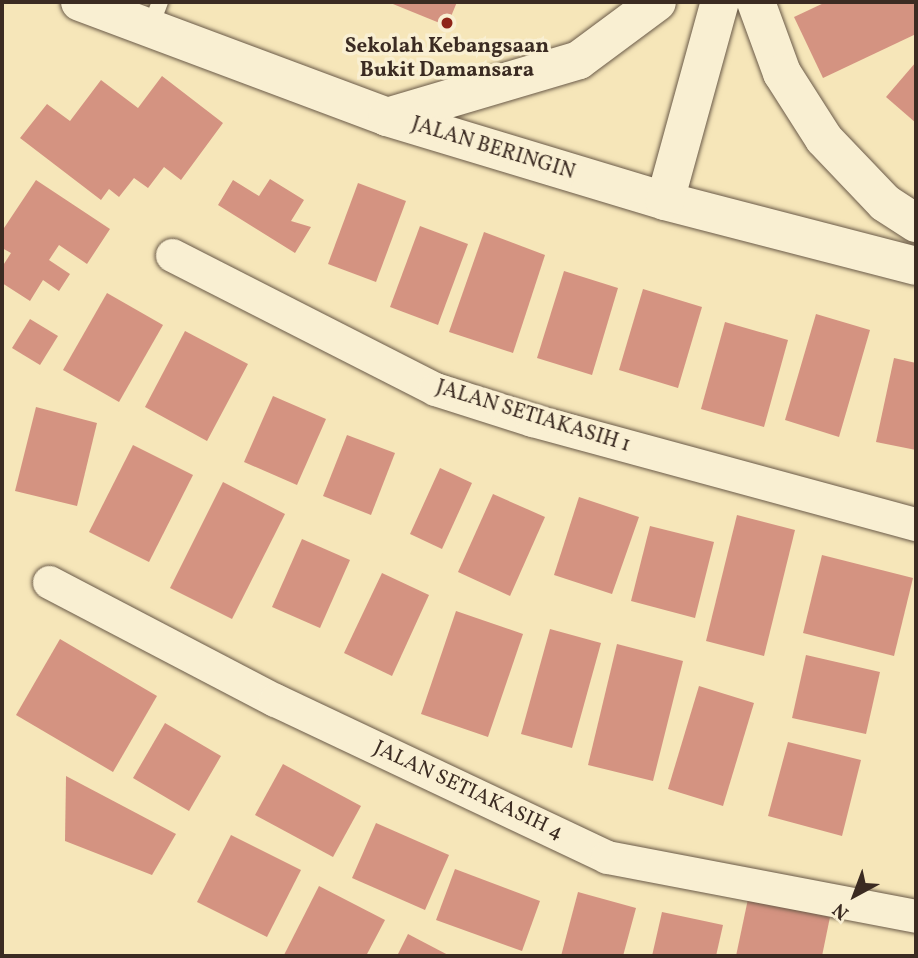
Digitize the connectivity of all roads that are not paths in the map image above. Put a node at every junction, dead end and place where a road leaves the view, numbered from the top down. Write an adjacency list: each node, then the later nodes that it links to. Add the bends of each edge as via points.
1 (80, 2): 5 (street, JALAN BERINGIN)
2 (657, 2): 6 (street, via 579,60)
3 (720, 2): 7 (street)
4 (756, 2): 8 (street, via 782,73 824,139 885,203)
5 (155, 15): 6 (street, JALAN BERINGIN)
6 (387, 117): 7 (street, JALAN BERINGIN)
7 (665, 201): 10 (street, JALAN BERINGIN)
8 (916, 223)
9 (172, 255): 11 (street, JALAN SETIAKASIH 1, via 435,389 531,420)
10 (916, 266)
11 (916, 524)
12 (50, 582): 13 (street, JALAN SETIAKASIH 4, via 275,700 607,857)
13 (916, 916)

